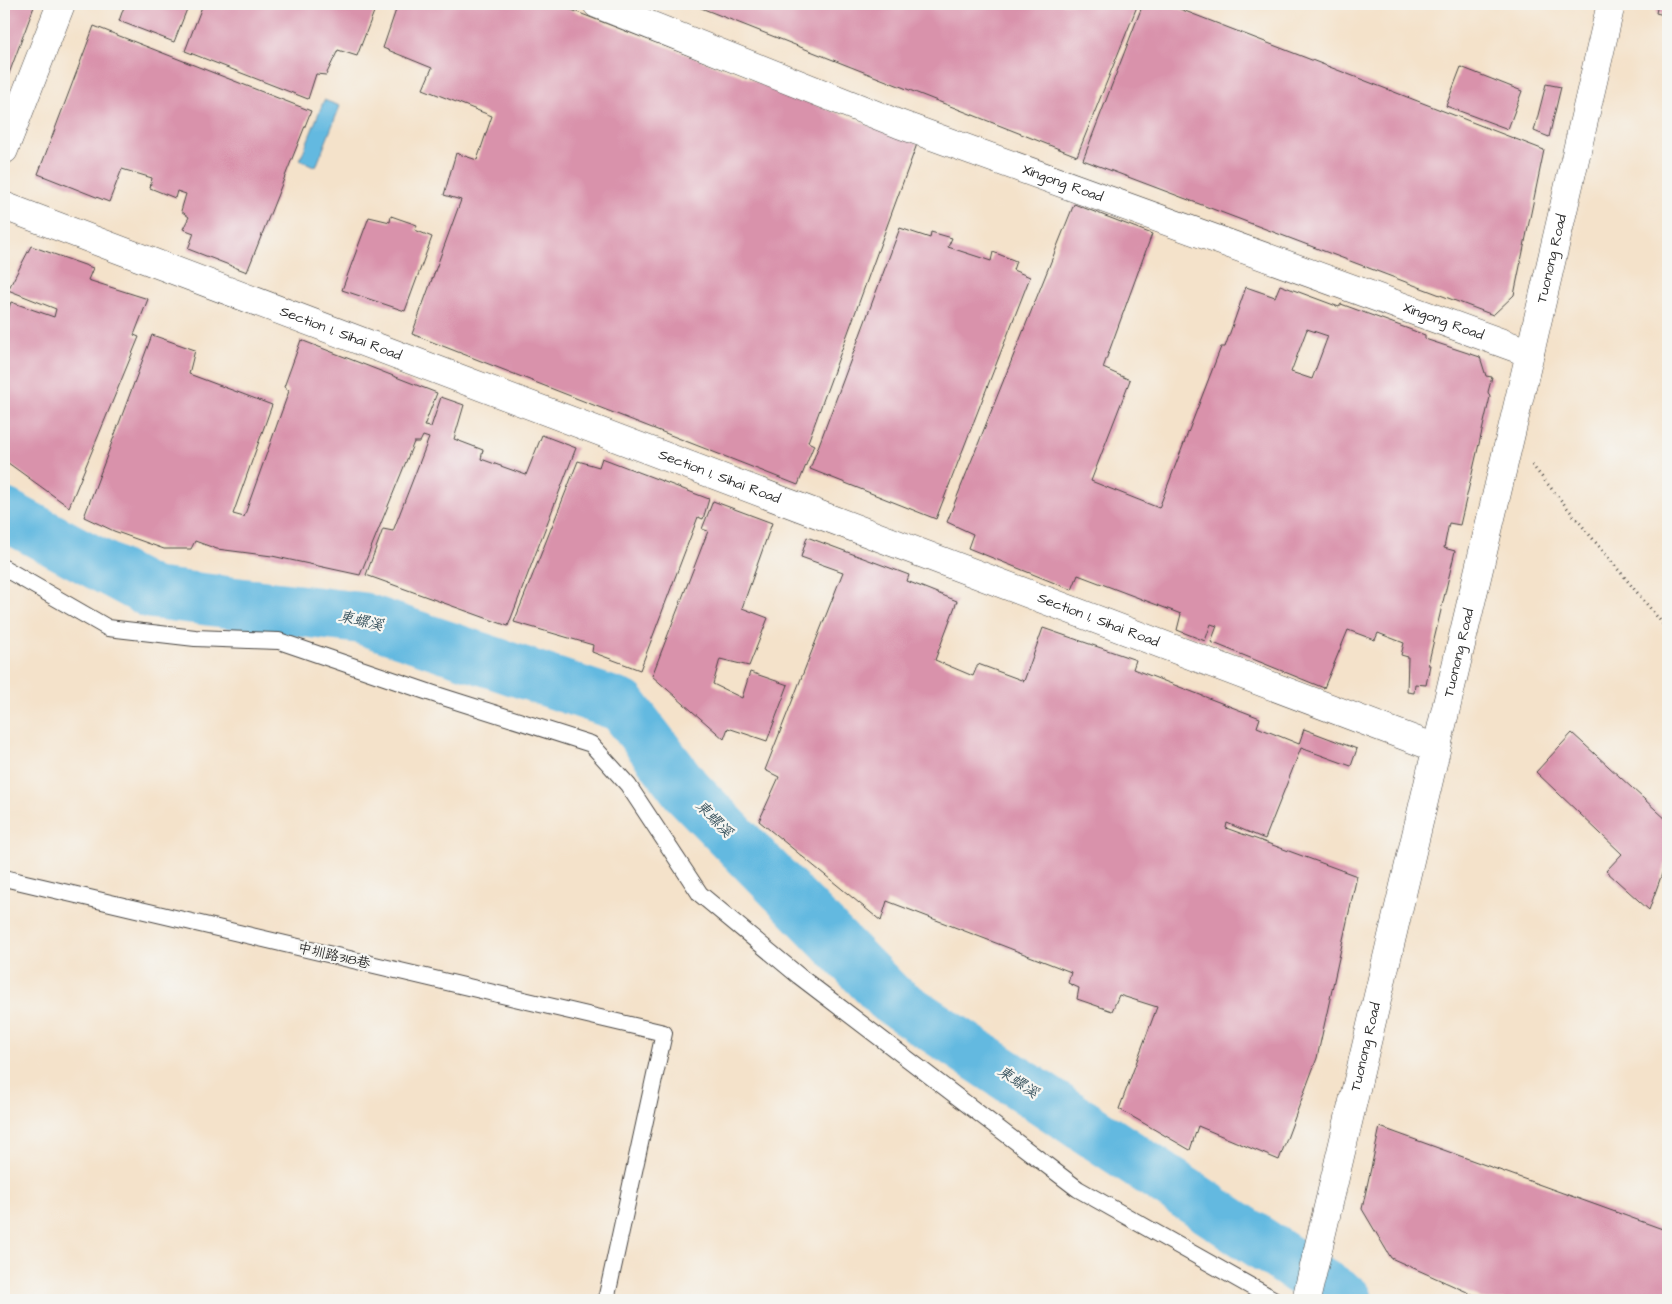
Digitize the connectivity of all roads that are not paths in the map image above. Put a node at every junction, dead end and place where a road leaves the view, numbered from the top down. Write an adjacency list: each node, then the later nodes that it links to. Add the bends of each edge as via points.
1 (61, 4): 4 (street)
2 (598, 4): 6 (street, Xingong Road, via 899,124)
3 (1610, 4): 6 (street, Tuonong Road)
4 (4, 150)
5 (4, 206): 8 (street, Section 1, Sihai Road)
6 (1530, 354): 8 (street, Tuonong Road)
7 (4, 568): 11 (lane, via 108,628 195,638 279,642 591,744 628,785 700,894 799,976 1078,1189)
8 (1436, 748): 12 (street, Tuonong Road)
9 (4, 878): 10 (lane, 中圳路318巷, via 664,1033)
10 (606, 1300)
11 (1275, 1300)
12 (1306, 1300)

